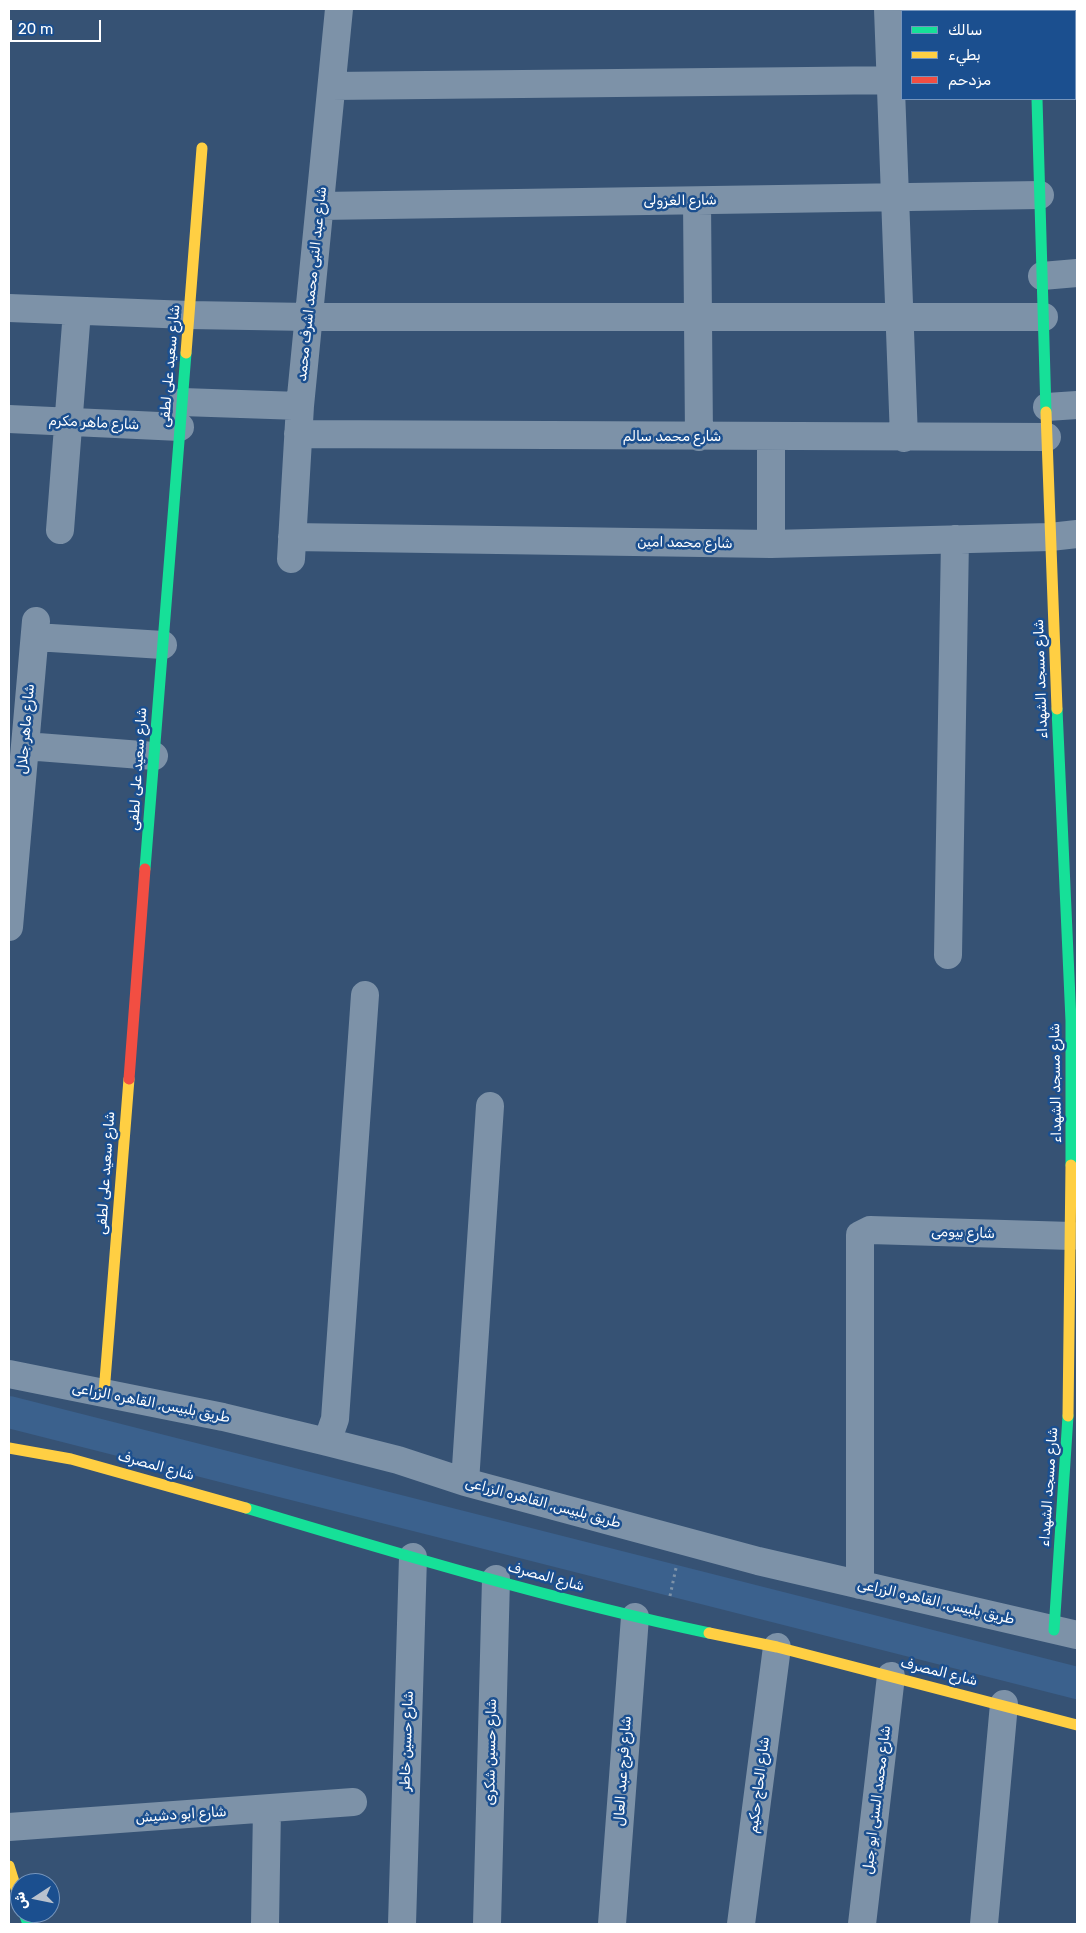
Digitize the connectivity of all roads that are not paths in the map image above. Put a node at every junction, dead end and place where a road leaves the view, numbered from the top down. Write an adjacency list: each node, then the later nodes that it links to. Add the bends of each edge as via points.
1 (339, 9): 4 (street, شارع عبد النبى محمد اشرف محمد)
2 (888, 9): 3 (street)
3 (896, 80): 4 (street); 8 (street)
4 (332, 86): 10 (street, شارع عبد النبى محمد اشرف محمد)
5 (1037, 100): 7 (street, شارع مسجد الشهداء)
6 (202, 148): 15 (street, شارع سعيد على لطفى)
7 (1040, 195): 8 (street, شارع الغزولى); 12 (street, شارع مسجد الشهداء)
8 (895, 198): 9 (street, شارع الغزولى); 19 (street)
9 (697, 201): 10 (street, شارع الغزولى); 18 (street)
10 (320, 206): 16 (street, شارع عبد النبى محمد اشرف محمد)
11 (1077, 272): 12 (street)
12 (1042, 276): 17 (street, شارع مسجد الشهداء)
13 (9, 308): 14 (street)
14 (77, 311): 15 (street); 25 (street)
15 (189, 315): 16 (street); 23 (street, شارع سعيد على لطفى)
16 (309, 317): 18 (street); 21 (street, شارع عبد النبى محمد اشرف محمد)
17 (1044, 317): 19 (street); 22 (street, شارع مسجد الشهداء)
18 (698, 318): 19 (street); 27 (street)
19 (900, 318): 29 (street)
20 (1077, 405): 22 (street)
21 (300, 406): 23 (street, شارع ماهر مكرم); 26 (street, شارع عبد النبى محمد اشرف محمد)
22 (1047, 407): 30 (street, شارع مسجد الشهداء)
23 (181, 414): 25 (street, شارع ماهر مكرم); 37 (street, شارع سعيد على لطفى)
24 (9, 419): 25 (street, شارع ماهر مكرم)
25 (69, 422): 31 (street)
26 (298, 434): 27 (street, شارع محمد سالم); 36 (street, شارع عبد النبى محمد اشرف محمد)
27 (699, 437): 28 (street, شارع محمد سالم)
28 (771, 438): 29 (street, شارع محمد سالم); 35 (street)
29 (904, 438): 30 (street, شارع محمد سالم)
30 (1047, 438): 33 (street, شارع مسجد الشهداء)
31 (60, 530)
32 (1077, 534): 33 (street, شارع محمد امين)
33 (1050, 537): 34 (street, شارع محمد امين); 44 (street, شارع مسجد الشهداء)
34 (955, 539): 35 (street, شارع محمد امين); 42 (street)
35 (771, 544): 36 (street, شارع محمد امين)
36 (291, 548)
37 (163, 645): 38 (street, شارع ماهر جلال, via 35,629); 39 (street, شارع سعيد على لطفى)
38 (25, 746): 39 (street); 40 (street, شارع ماهر جلال)
39 (154, 756): 50 (street, شارع سعيد على لطفى)
40 (12, 864): 41 (street, شارع ماهر جلال)
41 (9, 927)
42 (948, 956)
43 (365, 995): 52 (street, via 335,1419)
44 (1074, 1020): 46 (street, شارع مسجد الشهداء)
45 (490, 1106): 54 (street)
46 (1075, 1117): 47 (street, شارع مسجد الشهداء)
47 (1072, 1236): 48 (street, شارع مسجد الشهداء); 57 (street, شارع بيومى, via 870,1230 859,1238)
48 (1074, 1324): 51 (street, شارع مسجد الشهداء)
49 (9, 1374): 50 (street, طريق بلبيس, القاهره الزراعى)
50 (104, 1393): 52 (street, طريق بلبيس, القاهره الزراعى)
51 (1073, 1432): 59 (street, شارع مسجد الشهداء)
52 (327, 1442): 54 (street, طريق بلبيس, القاهره الزراعى)
53 (9, 1448): 55 (street, شارع المصرف, via 71,1459 157,1482)
54 (465, 1482): 57 (street, طريق بلبيس, القاهره الزراعى, via 758,1561)
55 (413, 1557): 56 (street, شارع المصرف); 68 (street, شارع حسين خاطر)
56 (496, 1579): 58 (street, شارع المصرف); 69 (street, شارع حسين شكرى)
57 (860, 1585): 59 (street, طريق بلبيس, القاهره الزراعى)
58 (635, 1617): 60 (street, شارع المصرف); 70 (street, شارع فرج عبد العال)
59 (1066, 1632)
60 (778, 1646): 61 (street, شارع المصرف); 71 (street, شارع الحاج حكيم)
61 (891, 1676): 62 (street, شارع المصرف); 72 (street, شارع محمد السنى ابو جبل)
62 (1004, 1704): 63 (street, شارع المصرف); 73 (street)
63 (1077, 1725)
64 (353, 1802): 65 (street, شارع ابو دشيش)
65 (267, 1809): 66 (street, شارع ابو دشيش); 67 (street)
66 (9, 1827)
67 (265, 1924)
68 (402, 1924)
69 (487, 1924)
70 (612, 1924)
71 (741, 1924)
72 (862, 1924)
73 (984, 1924)

